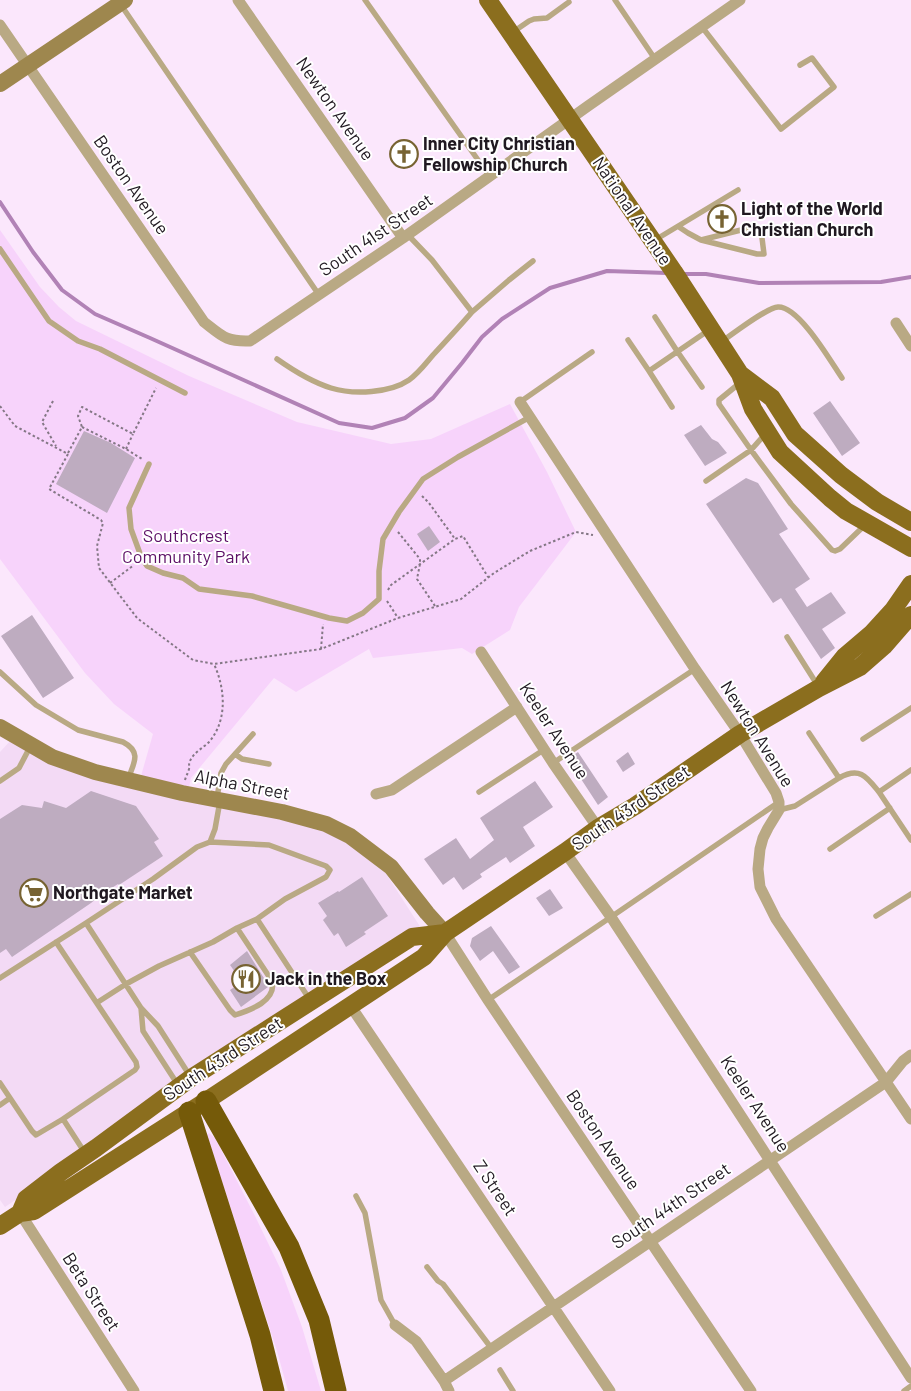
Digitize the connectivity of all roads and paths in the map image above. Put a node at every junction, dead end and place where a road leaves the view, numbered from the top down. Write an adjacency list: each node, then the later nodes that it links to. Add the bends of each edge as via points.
1 (238, 0): 19 (street, Newton Avenue)
2 (365, 0): 16 (lane)
3 (488, 0): 10 (main road, National Avenue)
4 (615, 0): 11 (lane)
5 (740, 0): 9 (street, South 41st Street)
6 (122, 2): 13 (street); 24 (lane)
7 (569, 2): 10 (lane, via 546,18 529,21)
8 (0, 25): 13 (street, Boston Avenue)
9 (702, 27): 11 (street, South 41st Street); 12 (lane, via 781,130 834,87 812,58)
10 (511, 33): 15 (main road, National Avenue)
11 (655, 59): 15 (street, South 41st Street)
12 (800, 65)
13 (28, 66): 14 (street); 30 (street, Boston Avenue, via 204,322 225,338)
14 (0, 84)
15 (570, 119): 16 (street, South 41st Street); 21 (main road, National Avenue)
16 (490, 177): 19 (street, South 41st Street)
17 (738, 190): 18 (lane)
18 (679, 227): 20 (lane); 21 (lane)
19 (405, 237): 24 (street, South 41st Street); 25 (lane, via 432,260)
20 (701, 240): 20 (lane, via 757,227 761,230 764,254)
21 (654, 243): 28 (main road, National Avenue)
22 (0, 249): 38 (lane, via 49,321 78,341 100,348)
23 (533, 261): 25 (lane)
24 (319, 295): 30 (street, South 41st Street)
25 (472, 312): 34 (lane, via 411,378 391,388 374,392 332,388)
26 (656, 317): 32 (lane)
27 (896, 323): 31 (street)
28 (715, 336): 32 (lane); 36 (main road, National Avenue); 37 (lane, via 778,307 785,309 807,326)
29 (628, 340): 35 (lane)
30 (250, 341)
31 (911, 346)
32 (677, 351): 35 (lane); 39 (lane)
33 (592, 352): 42 (lane)
34 (277, 359)
35 (649, 371): 44 (lane)
36 (741, 377): 47 (main road, National Avenue, via 753,409); 51 (lane, via 720,404); 54 (main road, National Avenue, via 772,398 795,434)
37 (842, 378)
38 (160, 380): 40 (lane); 48 (path)
39 (702, 388)
40 (185, 393)
41 (53, 401): 49 (path, via 42,422)
42 (520, 402): 45 (street, Newton Avenue)
43 (0, 406): 49 (path, via 15,426)
44 (672, 407)
45 (530, 417): 56 (lane, via 438,469 423,479); 60 (street, Newton Avenue)
46 (82, 427): 48 (path, via 78,416 82,407); 50 (path); 52 (path)
47 (767, 432): 51 (lane); 54 (main road, via 777,429 820,468); 58 (main road, National Avenue, via 780,452 830,498)
48 (132, 434): 50 (path)
49 (57, 448): 52 (path)
50 (126, 449): 53 (path)
51 (751, 450): 55 (lane); 58 (lane, via 803,519 832,550 840,549)
52 (68, 454): 66 (path, via 49,488 101,520 96,546 99,568)
53 (150, 464): 63 (lane, via 130,508 131,529)
54 (841, 475): 57 (main road, National Avenue)
55 (706, 481)
56 (415, 490): 59 (lane); 61 (path, via 429,503)
57 (911, 522)
58 (867, 523): 62 (main road, National Avenue)
59 (391, 524): 64 (path, via 420,559); 72 (lane, via 383,539 378,571 380,600 347,621)
60 (610, 538): 65 (path, via 576,532 530,551); 78 (street, Newton Avenue)
61 (455, 539): 64 (path); 65 (path, via 463,536)
62 (911, 548)
63 (142, 559): 66 (path); 72 (lane, via 147,566 183,578 199,589 252,596)
64 (420, 564): 68 (path, via 390,585); 70 (path, via 417,579)
65 (488, 578): 70 (path, via 461,599)
66 (110, 583): 77 (path, via 137,618 193,660)
67 (911, 584): 80 (main road, South 43rd Street, via 893,610 844,656)
68 (388, 591)
69 (385, 597): 73 (path)
70 (435, 607): 73 (path)
71 (911, 615): 80 (main road, South 43rd Street, via 860,667)
72 (324, 617): 75 (path)
73 (398, 618): 75 (path)
74 (787, 637): 80 (lane)
75 (320, 649): 77 (path)
76 (480, 652): 81 (street, Keeler Avenue)
77 (214, 664): 99 (path, via 224,700 219,725 189,763)
78 (695, 669): 86 (street, Newton Avenue); 91 (lane)
79 (0, 672): 95 (lane, via 36,705 78,730 129,745 136,758)
80 (819, 688): 86 (main road, South 43rd Street)
81 (517, 707): 89 (street, Keeler Avenue); 100 (street, via 392,790)
82 (911, 708): 87 (lane)
83 (0, 727): 88 (street, Alpha Street)
84 (809, 733): 94 (lane)
85 (253, 734): 90 (lane)
86 (740, 734): 102 (street, Newton Avenue, via 776,793); 104 (main road, South 43rd Street)
87 (863, 739)
88 (31, 745): 95 (street, Alpha Street, via 52,757); 96 (lane, via 19,768)
89 (545, 749): 91 (street, Keeler Avenue); 97 (lane)
90 (235, 754): 92 (lane); 101 (lane, via 221,773)
91 (553, 763): 104 (street, Keeler Avenue)
92 (269, 764)
93 (911, 770): 98 (lane)
94 (839, 778): 98 (lane, via 852,773 866,776); 102 (lane, via 795,806)
95 (128, 780): 99 (street, Alpha Street)
96 (0, 781)
97 (479, 792)
98 (879, 792): 103 (lane)
99 (182, 793): 101 (street, Alpha Street)
100 (376, 794)
101 (218, 800): 106 (lane); 115 (street, Alpha Street, via 282,812 326,824 350,836 391,867)
102 (779, 806): 111 (lane); 127 (street, Newton Avenue, via 760,849 760,887 776,919)
103 (890, 808): 105 (lane); 107 (lane)
104 (598, 828): 108 (main road, South 43rd Street)
105 (911, 840)
106 (210, 842): 112 (lane, via 269,845 330,870 326,877 285,899); 113 (lane, via 197,847)
107 (830, 848)
108 (565, 852): 111 (street, Keeler Avenue); 115 (main road, South 43rd Street)
109 (911, 894): 110 (lane)
110 (876, 916)
111 (611, 918): 120 (lane); 135 (street, Keeler Avenue)
112 (257, 920): 114 (lane); 121 (lane)
113 (86, 923): 116 (lane); 119 (lane)
114 (237, 928): 117 (lane); 117 (lane, via 273,987 268,998 249,1010 236,1015 230,1010)
115 (445, 932): 120 (street, Boston Avenue); 121 (main road, South 43rd Street, via 412,938); 123 (main road, South 43rd Street, via 424,957)
116 (56, 942): 118 (lane); 122 (lane)
117 (190, 952): 119 (lane)
118 (0, 978)
119 (126, 984): 122 (lane); 124 (lane)
120 (488, 1000): 139 (street, Boston Avenue)
121 (311, 1001): 126 (main road, South 43rd Street)
122 (98, 1002): 132 (lane, via 137,1067)
123 (350, 1004): 131 (main road, South 43rd Street); 141 (street, Z Street)
124 (141, 1008): 126 (lane, via 158,1026); 126 (lane, via 143,1031)
125 (911, 1055): 127 (street, South 44th Street)
126 (185, 1082): 131 (main road); 134 (main road, South 43rd Street)
127 (886, 1082): 133 (street, Newton Avenue); 135 (street, South 44th Street)
128 (0, 1083): 129 (lane)
129 (10, 1098): 130 (lane); 132 (lane, via 36,1135)
130 (0, 1105)
131 (197, 1106): 137 (main road, South 43rd Street, via 34,1211); 149 (highway); 150 (highway, via 272,1215 289,1247 319,1320)
132 (63, 1119): 134 (lane)
133 (911, 1119)
134 (86, 1155): 137 (main road, South 43rd Street, via 26,1199)
135 (770, 1160): 139 (street, South 44th Street); 145 (street, Keeler Avenue)
136 (356, 1196): 142 (lane, via 365,1213 381,1300)
137 (20, 1213): 138 (main road, South 43rd Street); 148 (street, Beta Street)
138 (0, 1226)
139 (650, 1241): 141 (street, South 44th Street); 153 (street, Boston Avenue)
140 (426, 1267): 143 (lane, via 443,1284)
141 (554, 1308): 143 (street, South 44th Street); 152 (street, Z Street)
142 (395, 1325): 146 (street, via 416,1341)
143 (492, 1350): 146 (street, South 44th Street)
144 (500, 1370): 151 (lane)
145 (911, 1378)
146 (447, 1386)
147 (911, 1386): 154 (lane)
148 (133, 1391)
149 (274, 1391)
150 (336, 1391)
151 (513, 1391)
152 (610, 1391)
153 (750, 1391)
154 (904, 1391)

